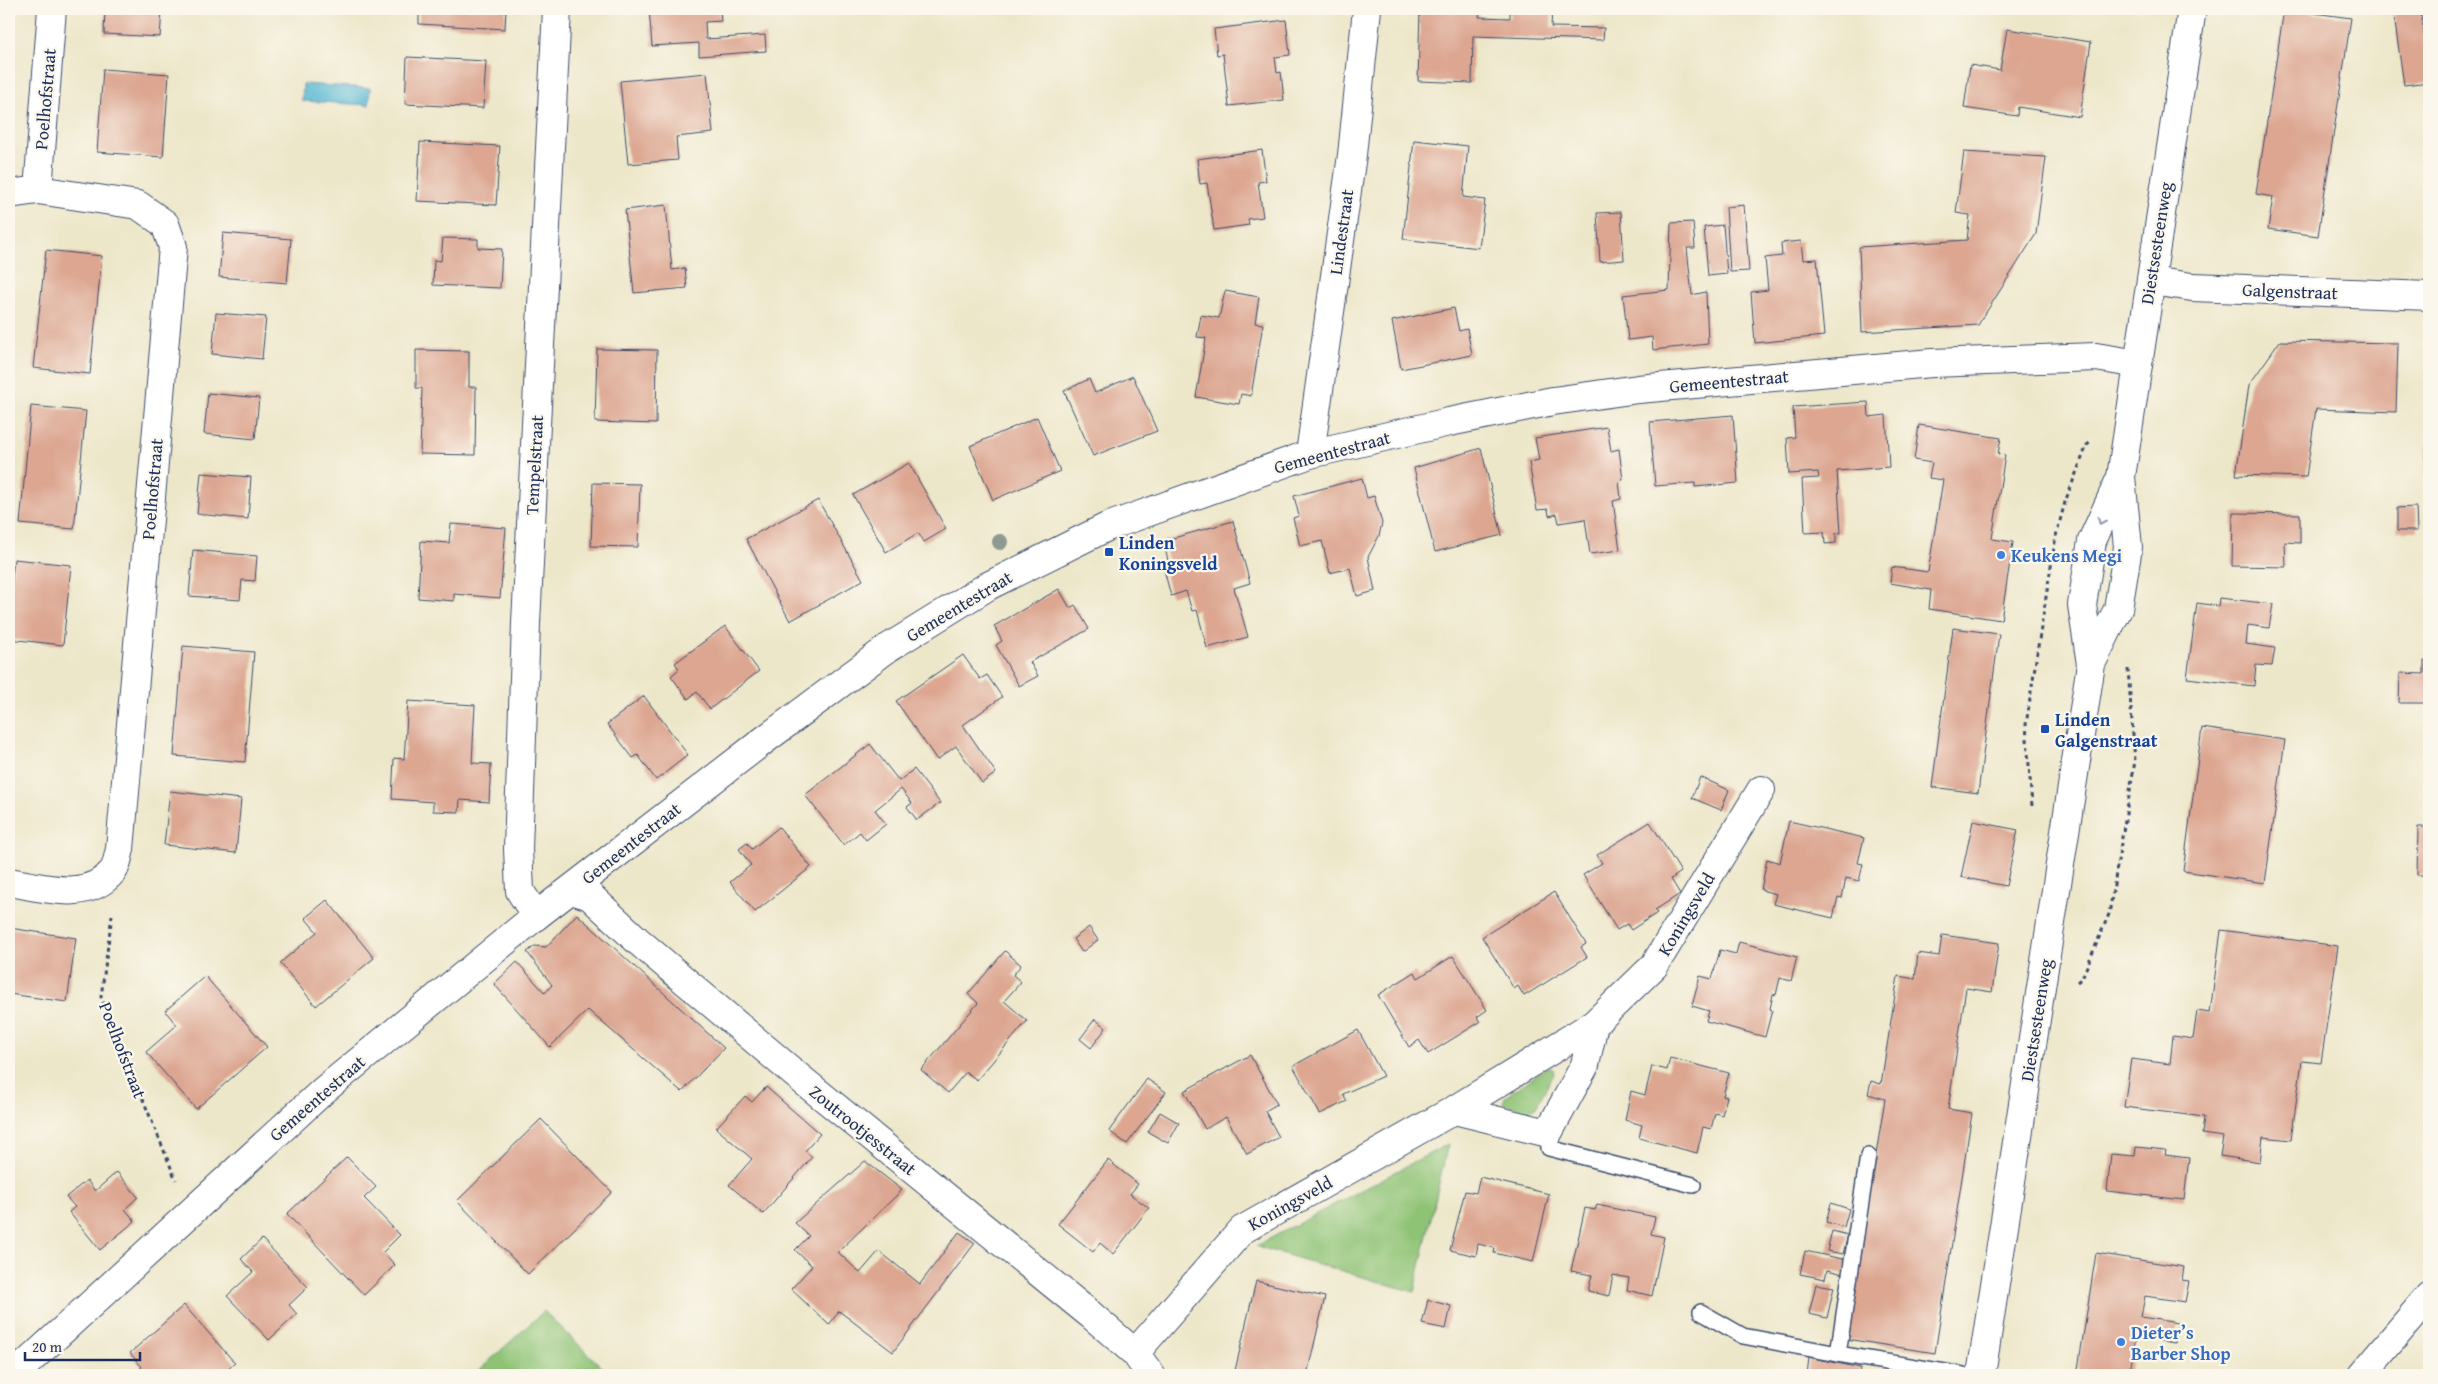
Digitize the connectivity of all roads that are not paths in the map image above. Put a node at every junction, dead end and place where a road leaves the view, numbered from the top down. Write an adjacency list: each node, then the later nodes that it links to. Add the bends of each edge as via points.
1 (52, 9): 5 (street, Poelhofstraat)
2 (557, 9): 16 (street, Tempelstraat, via 518,849 520,891)
3 (1367, 9): 10 (street, Lindestraat, via 1352,155)
4 (2192, 9): 7 (street, Diestsesteenweg)
5 (38, 190): 6 (street, Poelhofstraat); 14 (street, Poelhofstraat, via 138,205 165,224 173,247 120,849 114,871 87,890 67,891)
6 (9, 194)
7 (2150, 281): 8 (street, Galgenstraat, via 2192,287); 9 (street, Diestsesteenweg)
8 (2429, 296)
9 (2138, 364): 10 (street, Gemeentestraat, via 2096,357 1932,363 1638,389 1553,401); 11 (street, Diestsesteenweg)
10 (1310, 454): 15 (street, Gemeentestraat, via 1107,527 988,586 888,648)
11 (2121, 477): 12 (street, Diestsesteenweg, via 2128,547 2118,609); 12 (street, Diestsesteenweg, one-way to 12, via 2092,541 2082,605)
12 (2091, 664): 29 (street, Diestsesteenweg)
13 (1762, 790): 17 (street, Koningsveld, via 1654,966)
14 (9, 882)
15 (572, 890): 16 (street, Gemeentestraat); 24 (street, Zoutrootjesstraat, via 590,896 795,1074)
16 (536, 916): 26 (street, Gemeentestraat, via 324,1090)
17 (1594, 1024): 18 (street, Koningsveld); 19 (street, via 1585,1065)
18 (1454, 1110): 19 (street); 24 (street, Koningsveld, via 1242,1230)
19 (1548, 1133): 21 (lane, via 1549,1148)
20 (1868, 1156): 25 (lane)
21 (1693, 1185)
22 (2429, 1296): 30 (street)
23 (1701, 1312): 25 (lane, via 1743,1336)
24 (1135, 1353): 27 (street, Zoutrootjesstraat)
25 (1838, 1354): 28 (lane)
26 (14, 1375)
27 (1151, 1375)
28 (1963, 1375)
29 (1981, 1375)
30 (2362, 1375)

